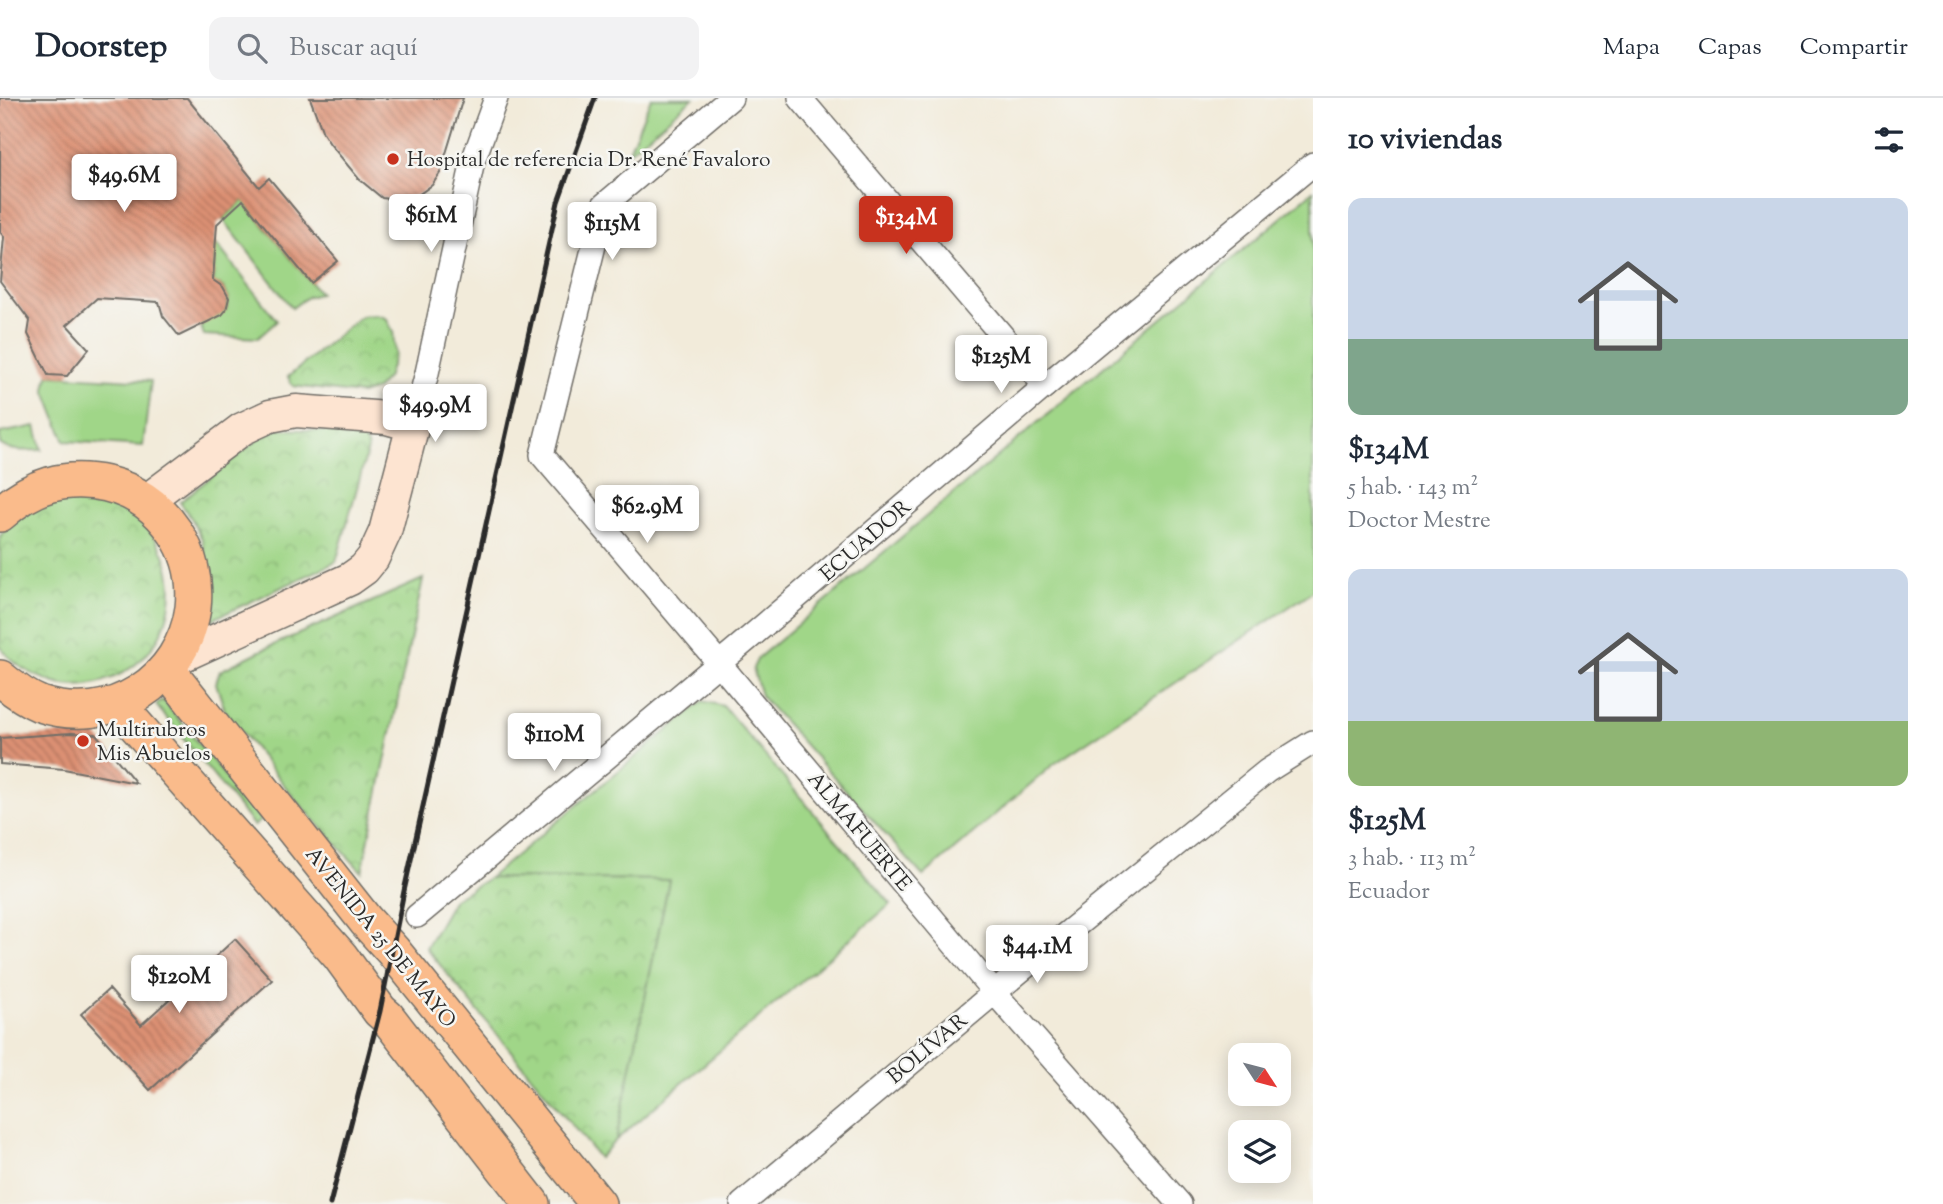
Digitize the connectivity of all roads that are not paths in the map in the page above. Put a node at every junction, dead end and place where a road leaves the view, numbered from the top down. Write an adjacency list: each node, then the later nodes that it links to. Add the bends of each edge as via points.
1 (496, 98): 6 (street, via 474,161)
2 (731, 98): 9 (street, ALMAFUERTE, via 604,205 542,455)
3 (800, 98): 5 (street)
4 (1313, 164): 5 (street, ECUADOR)
5 (1045, 386): 9 (street, ECUADOR)
6 (413, 425): 8 (street, via 387,418 296,411 270,416 242,429); 10 (street, via 385,532 364,569)
7 (5, 500): 8 (main road, via 59,482 90,480 119,487)
8 (146, 501): 10 (main road, via 182,542 191,568 191,624)
9 (719, 663): 14 (street, ECUADOR); 15 (street, ALMAFUERTE)
10 (171, 664): 12 (main road, via 145,690); 17 (main road, AVENIDA 25 DE MAYO, via 366,921)
11 (5, 687): 12 (main road, via 66,709 92,710)
12 (117, 704): 16 (main road, AVENIDA 25 DE MAYO, via 341,956)
13 (1313, 742): 15 (street, BOLÍVAR, via 1267,771)
14 (417, 916)
15 (995, 992): 18 (street, BOLÍVAR); 19 (street, ALMAFUERTE)
16 (532, 1204)
17 (598, 1204)
18 (742, 1204)
19 (1180, 1204)

